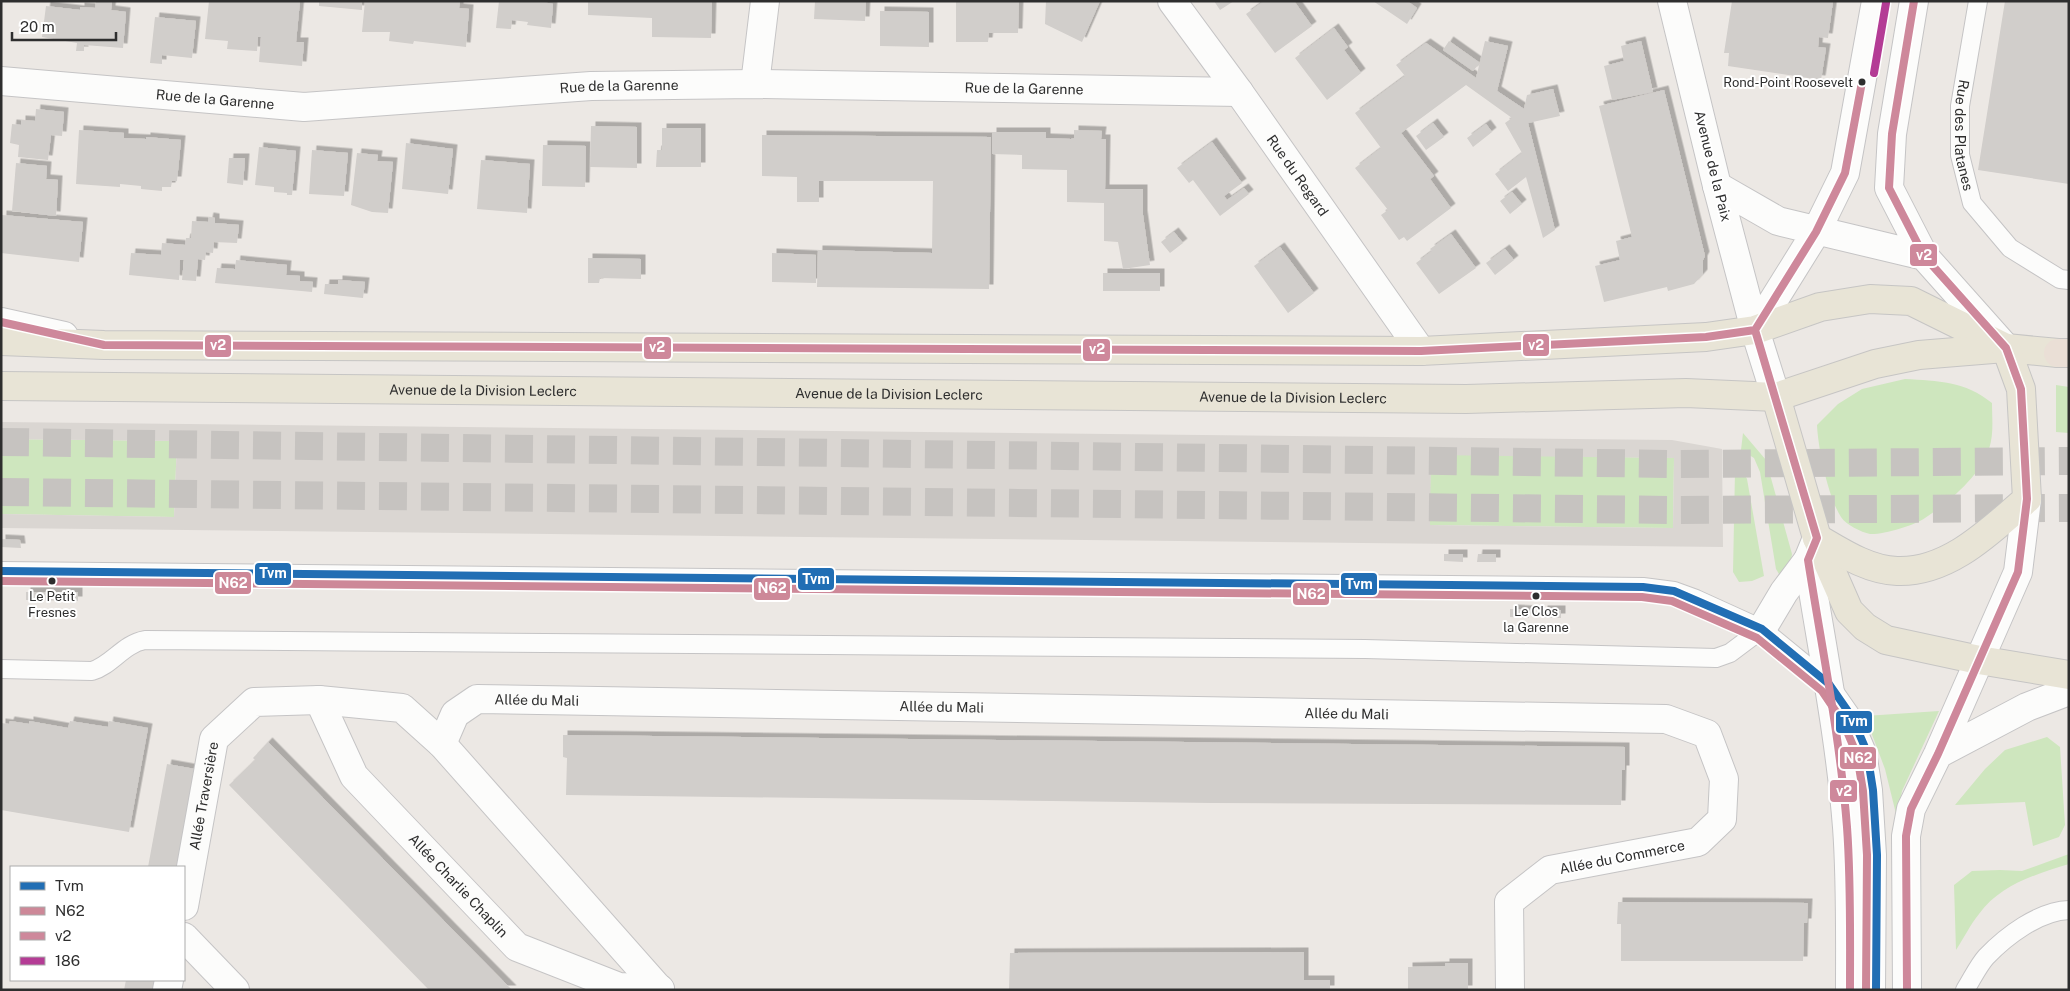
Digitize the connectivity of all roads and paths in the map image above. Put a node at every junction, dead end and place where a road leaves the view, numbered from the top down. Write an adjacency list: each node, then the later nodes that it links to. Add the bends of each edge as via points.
1 (765, 1): 8 (street)
2 (1172, 1): 9 (street, Rue du Regard)
3 (1672, 1): 10 (street, Avenue de la Paix)
4 (1876, 1): 11 (street, via 1845,173)
5 (1914, 1): 12 (street, via 1892,134 1889,188)
6 (1978, 1): 13 (lane, Rue des Platanes, via 1960,106 1960,155 1972,203 2010,248 2060,279)
7 (1, 81): 8 (street, Rue de la Garenne, via 304,107 591,86)
8 (755, 84): 9 (street, Rue de la Garenne)
9 (1239, 92): 19 (street, Rue du Regard)
10 (1717, 186): 11 (street, via 1778,221); 15 (street, Avenue de la Paix)
11 (1816, 232): 12 (street); 15 (street)
12 (1924, 256): 18 (street)
13 (2069, 280)
14 (1, 322): 17 (street)
15 (1755, 330): 18 (main road, via 1820,307 1870,299 1911,301); 19 (main road, via 1706,337); 22 (street, Avenue de la Paix)
16 (1, 341): 17 (main road)
17 (104, 346): 19 (main road)
18 (2006, 348): 20 (main road); 22 (main road, via 1919,355 1875,364); 23 (main road, via 2021,389)
19 (1421, 351)
20 (2063, 353)
21 (1, 386): 22 (main road, Avenue de la Division Leclerc, via 1456,399 1686,393)
22 (1776, 397): 24 (main road)
23 (2027, 499): 24 (main road, via 1957,554 1937,565 1918,570 1896,572); 27 (street, via 2018,572)
24 (1812, 549): 26 (street); 27 (main road, via 1849,611 1865,627 1886,640); 30 (street)
25 (1, 571): 26 (lane, via 1643,587 1674,591)
26 (1762, 629): 28 (lane, via 1730,653 1716,658 1355,648 145,640 92,671); 30 (lane)
27 (1979, 660): 29 (main road); 35 (street)
28 (1, 669)
29 (2069, 675)
30 (1829, 684): 42 (street, via 1847,826); 43 (lane, via 1856,726 1870,769 1877,855)
31 (2069, 691): 35 (street, via 2027,706)
32 (319, 700): 34 (street, via 402,708); 36 (street, Allée Traversière, via 254,702 214,739); 39 (street, Allée Charlie Chaplin, via 354,776 517,946 619,988)
33 (1666, 718): 34 (street, Allée du Mali, via 477,699 455,714); 41 (street, Allée du Commerce, via 1707,734 1724,779 1722,819 1698,842 1550,870 1510,902)
34 (442, 744): 39 (street, Allée Charlie Chaplin)
35 (1938, 754): 44 (street, via 1911,809 1906,836)
36 (185, 900)
37 (2069, 910): 45 (lane, via 2058,910 2016,929 1985,958)
38 (185, 938): 40 (street)
39 (660, 989)
40 (235, 990)
41 (1510, 990)
42 (1850, 990)
43 (1876, 990)
44 (1907, 990)
45 (1965, 990)

